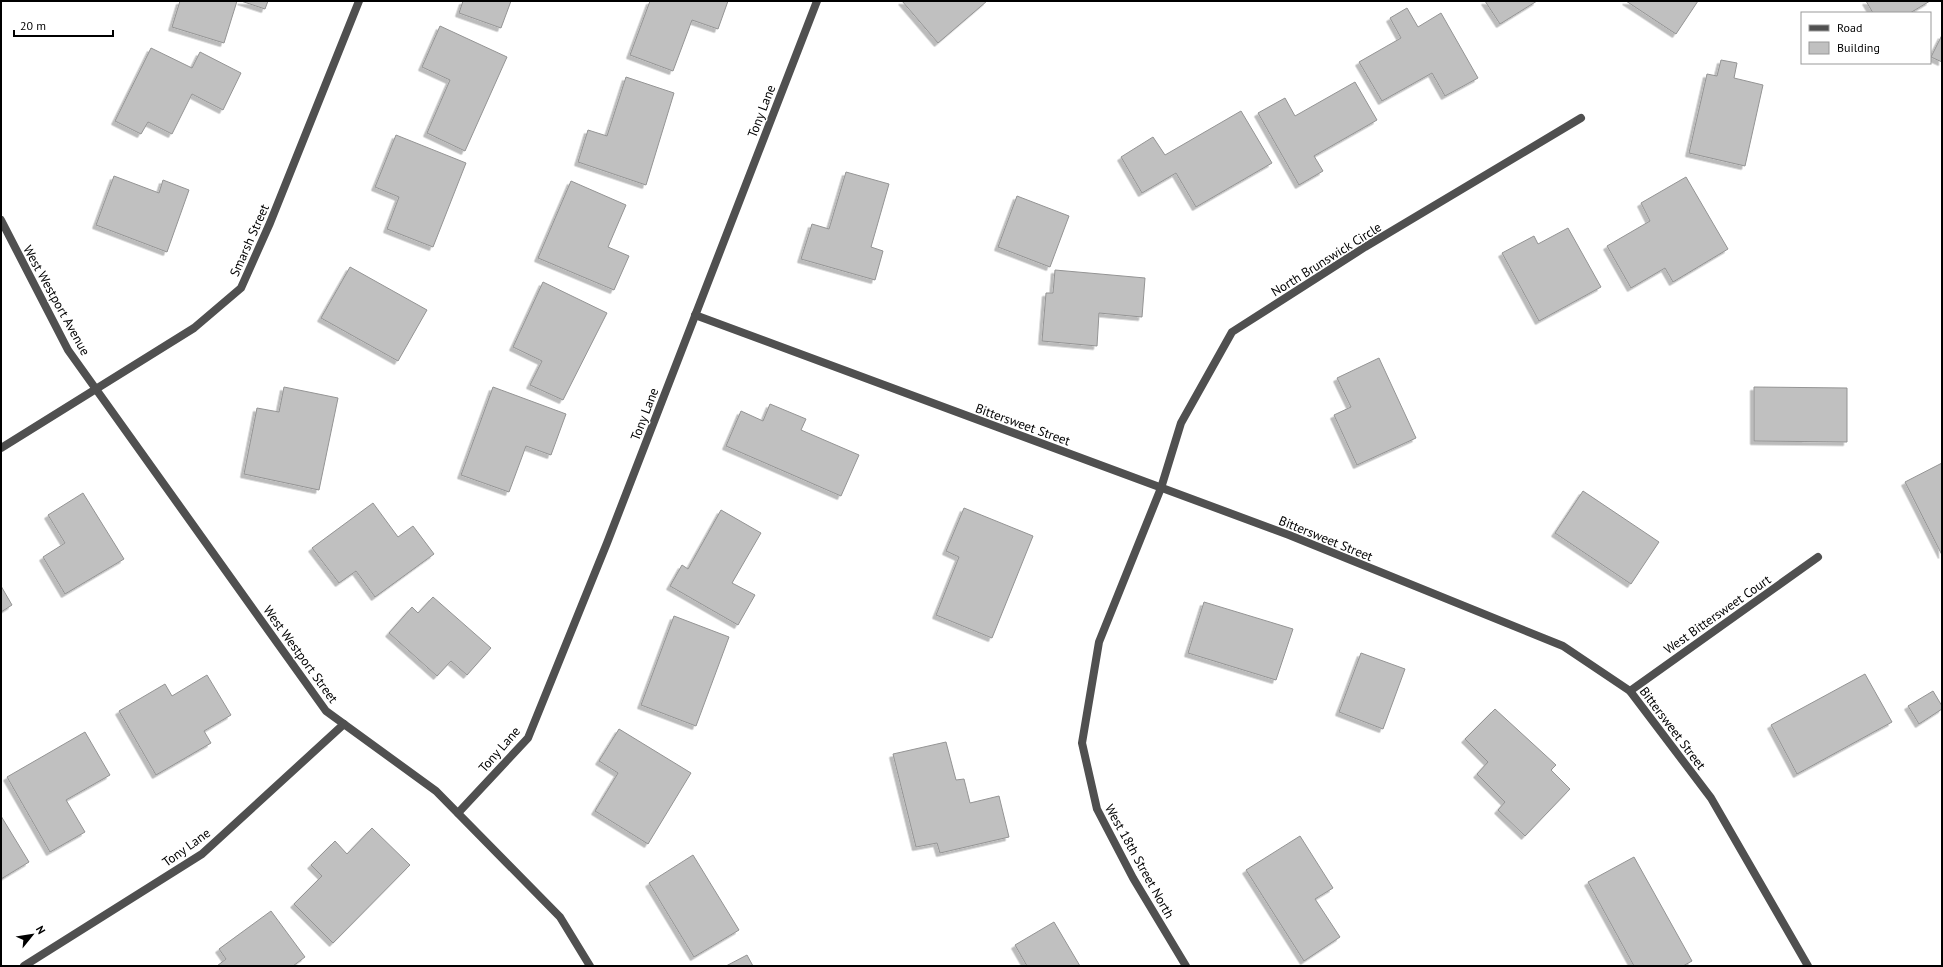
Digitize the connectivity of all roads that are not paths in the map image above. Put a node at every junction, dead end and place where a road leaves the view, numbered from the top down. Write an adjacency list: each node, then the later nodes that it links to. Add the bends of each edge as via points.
1 (359, 1): 6 (street, Smarsh Street, via 270,223 241,288 194,328)
2 (817, 1): 5 (street, Tony Lane)
3 (1581, 118): 8 (street, North Brunswick Circle, via 1365,247 1232,332 1181,423)
4 (1, 220): 6 (street, West Westport Avenue, via 68,350)
5 (695, 315): 8 (street, Bittersweet Street); 12 (street, Tony Lane, via 528,738)
6 (96, 389): 7 (street, Smarsh Street); 11 (street, West Westport Street, via 326,711)
7 (1, 448)
8 (1161, 488): 10 (street, Bittersweet Street, via 1289,535 1562,646); 15 (street, West 18th Street North, via 1099,642 1082,743 1097,809 1133,878)
9 (1818, 557): 10 (street, West Bittersweet Court)
10 (1630, 691): 16 (street, Bittersweet Street, via 1711,798)
11 (344, 724): 12 (street, West Westport Street, via 436,791); 13 (street, Tony Lane, via 202,854)
12 (458, 813): 14 (street, West Westport Street, via 560,917)
13 (24, 966)
14 (590, 966)
15 (1186, 966)
16 (1808, 966)

